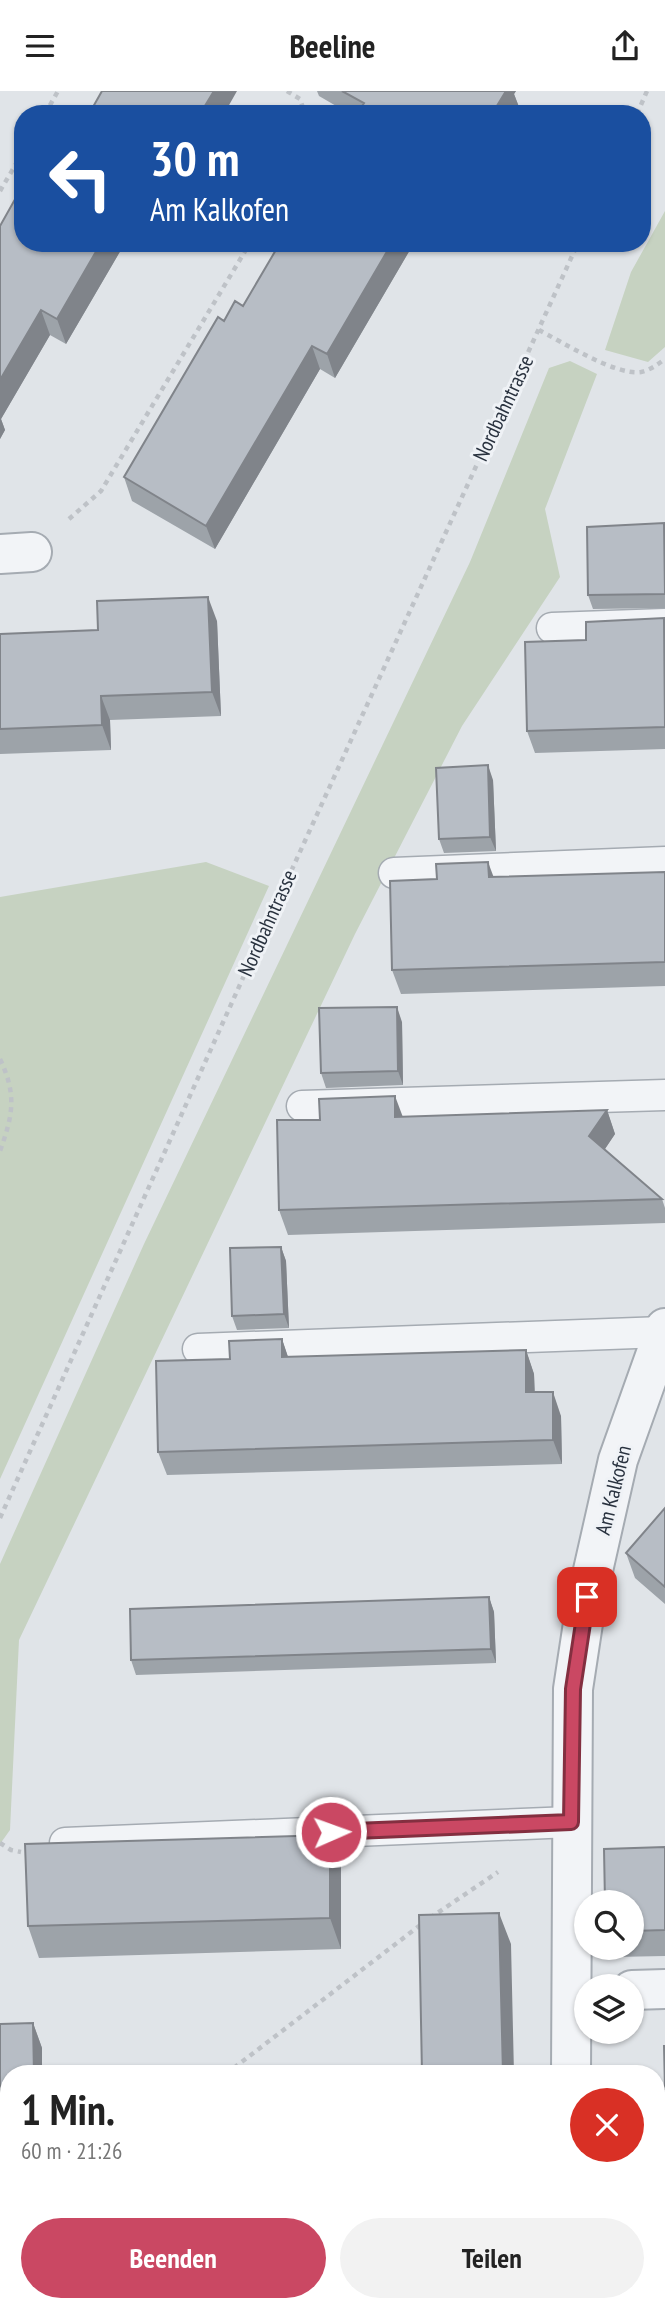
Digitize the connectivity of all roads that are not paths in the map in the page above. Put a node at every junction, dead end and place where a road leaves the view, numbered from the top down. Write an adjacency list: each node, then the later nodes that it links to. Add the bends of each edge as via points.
1 (665, 624): 2 (lane)
2 (552, 628)
3 (665, 862): 4 (lane)
4 (394, 873)
5 (665, 1095): 6 (lane)
6 (302, 1106)
7 (664, 1330): 8 (lane); 9 (street, Am Kalkofen, via 618,1460 587,1597 573,1689)
8 (198, 1349)
9 (571, 1822): 10 (lane); 11 (street, Am Kalkofen)
10 (65, 1843)
11 (578, 1974)
12 (665, 1989): 13 (street)
13 (644, 1990)
14 (574, 2043): 15 (street, Am Kalkofen)
15 (572, 2065)

